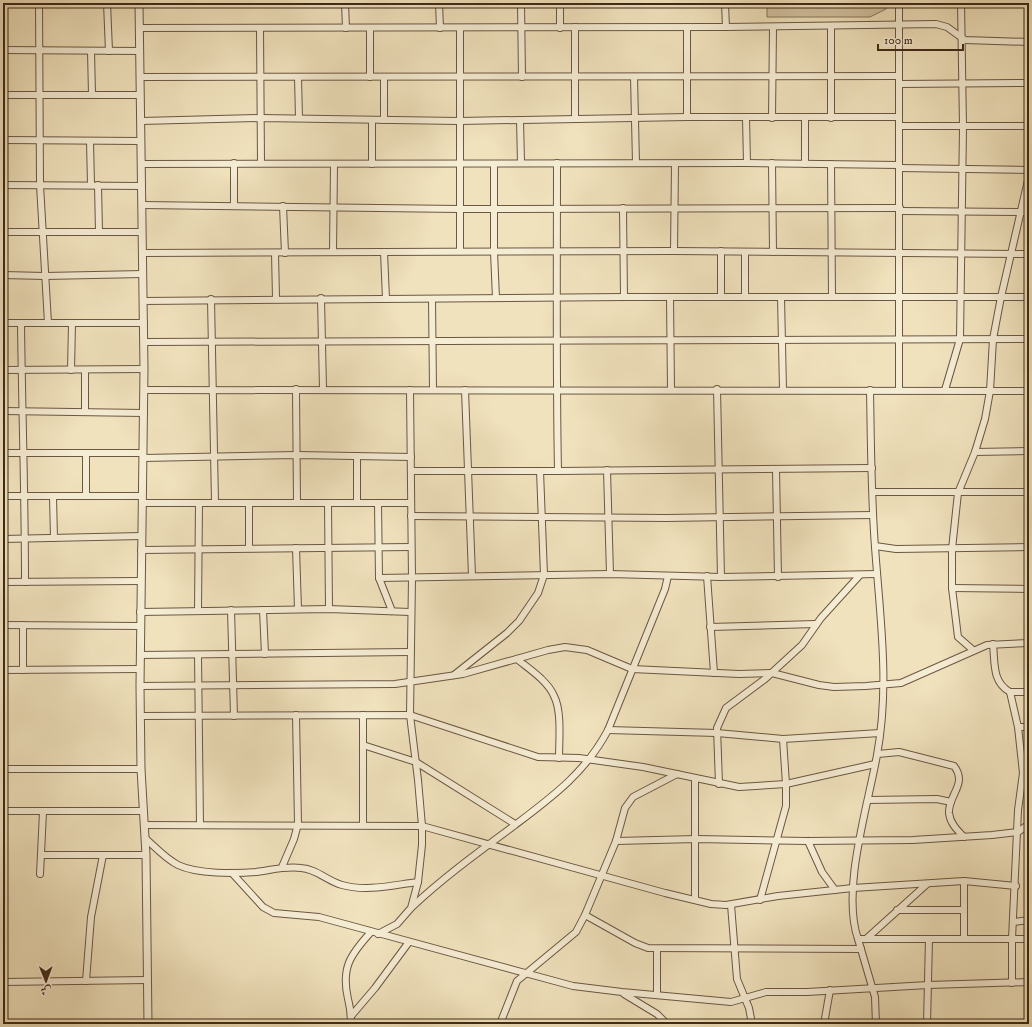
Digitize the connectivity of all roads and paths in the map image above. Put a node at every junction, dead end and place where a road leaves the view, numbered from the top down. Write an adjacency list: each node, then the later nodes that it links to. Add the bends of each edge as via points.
1 (39, 3): 28 (street)
2 (107, 3): 30 (street)
3 (139, 3): 14 (street)
4 (346, 3): 15 (street)
5 (439, 3): 17 (street)
6 (521, 3): 19 (street)
7 (560, 3): 20 (street)
8 (725, 3): 23 (street)
9 (899, 3): 11 (street)
10 (961, 3): 25 (street)
11 (899, 24): 13 (street); 25 (street, via 942,25); 34 (street)
12 (773, 27): 13 (street); 23 (street); 32 (street)
13 (831, 27): 33 (street)
14 (139, 28): 24 (street); 31 (street)
15 (346, 28): 16 (street); 24 (street)
16 (370, 28): 17 (street); 37 (street)
17 (440, 28): 18 (street)
18 (460, 28): 19 (street); 39 (street)
19 (521, 28): 20 (street); 40 (street)
20 (560, 28): 21 (street)
21 (575, 28): 22 (street); 41 (street)
22 (686, 28): 23 (street); 43 (street)
23 (726, 28)
24 (260, 29): 44 (street)
25 (961, 36): 26 (street, via 972,41); 46 (street)
26 (1029, 42)
27 (3, 50): 28 (street)
28 (40, 50): 29 (street); 48 (street)
29 (91, 51): 30 (street); 49 (street)
30 (109, 51): 31 (street)
31 (140, 51): 35 (street)
32 (773, 76): 33 (street); 43 (street); 59 (street)
33 (831, 76): 34 (street); 61 (street)
34 (899, 76): 45 (street)
35 (140, 77): 44 (street); 50 (street)
36 (298, 77): 37 (street); 44 (street); 55 (street)
37 (370, 77): 38 (street)
38 (384, 77): 39 (street); 63 (street)
39 (460, 77): 40 (street); 66 (street)
40 (522, 77): 41 (street)
41 (575, 77): 42 (street); 56 (street)
42 (634, 77): 43 (street); 57 (street)
43 (687, 77): 52 (street)
44 (260, 78): 54 (street)
45 (899, 84): 46 (street); 53 (street)
46 (962, 84): 47 (street); 69 (street)
47 (1029, 84)
48 (40, 95): 49 (street); 51 (street); 71 (street)
49 (92, 95): 50 (street)
50 (140, 95): 65 (street)
51 (3, 96)
52 (687, 117): 57 (street); 58 (street)
53 (899, 117): 61 (street); 67 (street)
54 (260, 118): 55 (street); 65 (street); 74 (street)
55 (299, 118): 62 (street)
56 (575, 118): 57 (street); 64 (street)
57 (636, 118): 76 (street)
58 (746, 118): 59 (street); 77 (street)
59 (772, 118): 60 (street)
60 (805, 118): 61 (street); 87 (street)
61 (831, 118)
62 (372, 120): 63 (street); 82 (street)
63 (384, 120): 66 (street)
64 (520, 120): 66 (street); 85 (street)
65 (141, 121): 73 (street)
66 (459, 121): 83 (street)
67 (899, 126): 69 (street); 89 (street)
68 (1029, 126): 69 (street)
69 (963, 127): 90 (street)
70 (3, 140): 71 (street)
71 (40, 141): 72 (street); 94 (street)
72 (90, 141): 73 (street); 95 (street)
73 (141, 141): 79 (street)
74 (260, 163): 80 (street); 81 (street)
75 (557, 163): 76 (street); 85 (street); 108 (street)
76 (636, 163): 86 (street)
77 (747, 163): 78 (street); 86 (street)
78 (772, 163): 87 (street); 104 (street)
79 (141, 164): 80 (street); 97 (street)
80 (234, 164): 99 (street)
81 (334, 164): 82 (street); 101 (street)
82 (372, 164): 83 (street)
83 (459, 164): 84 (street); 106 (street)
84 (494, 164): 85 (street); 107 (street)
85 (521, 164)
86 (675, 164): 103 (street)
87 (805, 164): 88 (street)
88 (831, 164): 89 (street); 105 (street)
89 (899, 167): 90 (street); 109 (street)
90 (962, 169): 91 (street); 110 (street)
91 (1029, 170)
92 (1029, 176): 111 (street)
93 (3, 185): 94 (street)
94 (40, 185): 95 (street); 113 (street)
95 (91, 185): 96 (street)
96 (98, 186): 97 (street); 115 (street)
97 (142, 186): 98 (street)
98 (142, 205): 99 (street); 116 (street)
99 (234, 206): 100 (street)
100 (283, 206): 101 (street); 130 (street)
101 (334, 207): 106 (street); 121 (street)
102 (623, 208): 103 (street); 108 (street); 118 (street)
103 (676, 208): 104 (street); 119 (street)
104 (773, 208): 105 (street); 126 (street)
105 (832, 208): 109 (street); 127 (street)
106 (460, 209): 107 (street); 117 (street)
107 (494, 209): 108 (street); 123 (street)
108 (557, 209): 124 (street)
109 (900, 209): 110 (street); 131 (street)
110 (962, 212): 111 (street); 133 (street)
111 (1020, 212): 112 (street); 134 (street)
112 (1029, 212)
113 (43, 231): 114 (street); 115 (street); 137 (street)
114 (3, 232)
115 (99, 232): 116 (street)
116 (142, 232): 128 (street)
117 (460, 251): 122 (street); 123 (street)
118 (622, 251): 119 (street); 124 (street); 138 (street)
119 (674, 251): 120 (street)
120 (721, 251): 125 (street); 140 (street)
121 (333, 252): 122 (street); 130 (street)
122 (384, 252): 153 (street)
123 (494, 252): 124 (street); 150 (street)
124 (557, 252): 151 (street)
125 (745, 252): 126 (street); 141 (street)
126 (773, 252): 127 (street)
127 (832, 252): 131 (street); 143 (street)
128 (142, 253): 129 (street); 135 (street)
129 (275, 253): 130 (street); 148 (street)
130 (285, 253)
131 (899, 254): 133 (street); 144 (street)
132 (1029, 254): 134 (street)
133 (962, 255): 134 (street); 145 (street)
134 (1010, 255): 146 (street)
135 (143, 274): 137 (street); 155 (street)
136 (3, 275): 137 (street)
137 (46, 276): 158 (street)
138 (624, 297): 139 (street); 151 (street)
139 (670, 297): 140 (street); 165 (street)
140 (721, 297): 141 (street)
141 (744, 297): 142 (street)
142 (782, 297): 143 (street); 169 (street)
143 (832, 297): 144 (street)
144 (900, 297): 145 (street); 161 (street)
145 (961, 297): 146 (street); 162 (street)
146 (1000, 297): 147 (street); 163 (street)
147 (1029, 297)
148 (276, 298): 149 (street); 152 (street)
149 (321, 298): 153 (street); 167 (street)
150 (496, 298): 151 (street); 154 (street)
151 (558, 298): 171 (street)
152 (211, 299): 155 (street); 166 (street)
153 (386, 299): 154 (street)
154 (432, 299): 168 (street)
155 (143, 301): 160 (street)
156 (3, 323): 157 (street)
157 (21, 323): 158 (street); 174 (street)
158 (48, 323): 159 (street)
159 (72, 323): 160 (street); 175 (street)
160 (144, 323): 170 (street)
161 (900, 339): 162 (street); 169 (street); 189 (street)
162 (960, 339): 163 (street); 190 (street)
163 (993, 339): 164 (street); 191 (street)
164 (1029, 339)
165 (671, 340): 169 (street); 171 (street); 181 (street)
166 (211, 341): 167 (street); 170 (street); 177 (street)
167 (322, 341): 168 (street); 179 (street)
168 (432, 341): 171 (street); 185 (street)
169 (781, 341): 187 (street)
170 (144, 342): 172 (street)
171 (557, 342): 180 (street)
172 (144, 369): 176 (street); 183 (street)
173 (3, 370): 174 (street)
174 (22, 370): 175 (street); 193 (street)
175 (71, 370): 176 (street)
176 (85, 370): 195 (street)
177 (212, 389): 178 (street); 183 (street); 204 (street)
178 (296, 389): 179 (street); 203 (street)
179 (323, 389): 184 (street)
180 (556, 389): 181 (street); 186 (street); 214 (street)
181 (671, 389): 182 (street)
182 (718, 389): 187 (street); 208 (street)
183 (144, 390): 196 (street)
184 (410, 390): 185 (street); 206 (street)
185 (433, 390): 186 (street)
186 (465, 390): 212 (street)
187 (783, 390): 188 (street)
188 (870, 390): 189 (street); 207 (street)
189 (899, 390): 190 (street)
190 (945, 390): 191 (street)
191 (990, 391): 192 (street); 198 (street)
192 (1029, 391)
193 (22, 410): 194 (street); 195 (street); 200 (street)
194 (3, 411)
195 (85, 412): 196 (street)
196 (144, 413): 202 (street)
197 (1029, 451): 198 (street)
198 (975, 452): 217 (street)
199 (3, 453): 200 (street)
200 (24, 453): 201 (street); 220 (street)
201 (86, 453): 202 (street); 219 (street)
202 (143, 455): 204 (street); 222 (street)
203 (297, 455): 204 (street); 205 (street); 226 (street)
204 (213, 456): 224 (street)
205 (357, 456): 206 (street); 228 (street)
206 (411, 456): 211 (street)
207 (872, 468): 209 (street); 215 (street)
208 (719, 469): 209 (street); 210 (street); 236 (street)
209 (776, 469): 237 (street)
210 (607, 470): 214 (street); 235 (street)
211 (411, 471): 212 (street); 230 (street)
212 (469, 471): 213 (street); 233 (street)
213 (540, 471): 214 (street); 234 (street)
214 (558, 471)
215 (873, 492): 217 (street); 231 (street)
216 (1029, 492): 217 (street)
217 (958, 493): 250 (street)
218 (3, 496): 220 (street)
219 (86, 496): 221 (street); 222 (street)
220 (26, 497): 221 (street); 239 (street)
221 (53, 497): 240 (street)
222 (142, 500): 223 (street); 238 (street)
223 (200, 503): 224 (street); 246 (street)
224 (215, 503): 225 (street)
225 (249, 503): 226 (street); 247 (street)
226 (297, 503): 227 (street)
227 (328, 503): 228 (street); 249 (street)
228 (357, 503): 229 (street)
229 (378, 503): 230 (street); 243 (street)
230 (411, 503): 232 (street)
231 (873, 515): 237 (street); 242 (street)
232 (411, 516): 233 (street); 244 (street)
233 (471, 516): 234 (street); 256 (street)
234 (542, 517): 235 (street); 254 (street)
235 (609, 518): 236 (street); 252 (street)
236 (720, 518): 237 (street); 259 (street)
237 (777, 518): 260 (street)
238 (142, 536): 240 (street); 251 (street)
239 (25, 538): 240 (street); 241 (street); 265 (street)
240 (54, 538)
241 (3, 539)
242 (875, 546): 250 (street, via 896,549); 253 (street)
243 (379, 547): 244 (street); 249 (street); 261 (street)
244 (411, 547): 262 (street)
245 (1029, 547): 250 (street)
246 (200, 548): 247 (street); 251 (street); 270 (street)
247 (248, 548): 248 (street)
248 (296, 548): 249 (street); 269 (street)
249 (328, 548): 268 (street)
250 (952, 549): 266 (street)
251 (141, 550): 263 (street)
252 (610, 574): 254 (street); 257 (street)
253 (877, 574): 255 (street); 298 (street)
254 (544, 575): 256 (street); 296 (street, via 538,593 519,621 507,634)
255 (860, 575): 260 (street); 276 (street)
256 (472, 576): 262 (street)
257 (668, 576): 258 (street); 290 (street)
258 (707, 576): 259 (street); 280 (street)
259 (721, 576): 260 (street)
260 (778, 577)
261 (379, 578): 262 (street); 273 (street)
262 (412, 578): 275 (street)
263 (141, 581): 265 (street); 274 (street)
264 (3, 582): 265 (street)
265 (25, 582)
266 (952, 588): 267 (street); 283 (street, via 958,637)
267 (1029, 589)
268 (329, 608): 269 (street); 273 (street)
269 (298, 609): 272 (street)
270 (198, 610): 271 (street); 274 (street)
271 (231, 610): 272 (street); 286 (street)
272 (263, 610): 287 (street)
273 (392, 611): 275 (street)
274 (140, 612): 279 (street)
275 (410, 612): 284 (street)
276 (816, 624): 280 (street); 295 (street, via 802,645)
277 (3, 625): 278 (street)
278 (23, 625): 279 (street); 292 (street)
279 (140, 626): 288 (street)
280 (710, 627): 294 (street)
281 (1029, 643): 282 (street)
282 (993, 644): 283 (street); 302 (street, via 999,684)
283 (972, 650): 298 (street, via 908,680)
284 (410, 652): 287 (street); 297 (street)
285 (198, 654): 286 (street); 288 (street); 300 (street)
286 (232, 654): 287 (street); 301 (street)
287 (265, 654)
288 (140, 655): 293 (street)
289 (517, 659): 290 (street, via 558,648 576,648); 296 (street); 318 (street, via 548,686 554,696 558,713)
290 (632, 668): 294 (street); 312 (street)
291 (3, 670): 292 (street)
292 (23, 670): 293 (street)
293 (140, 670): 299 (street)
294 (714, 673): 295 (street)
295 (772, 673): 298 (street, via 834,687); 313 (street, via 726,708)
296 (452, 676): 297 (street)
297 (410, 682): 301 (street); 304 (street)
298 (885, 685): 314 (street)
299 (140, 686): 300 (street); 307 (street)
300 (197, 686): 301 (street); 308 (street)
301 (233, 686): 309 (street)
302 (1010, 692): 303 (street); 310 (street)
303 (1029, 692)
304 (410, 714): 306 (street); 318 (street, via 527,755); 320 (street)
305 (296, 715): 306 (street); 309 (street); 334 (street)
306 (363, 715): 316 (street)
307 (140, 716): 308 (street); 323 (street)
308 (198, 716): 309 (street); 339 (street)
309 (234, 716)
310 (1018, 727): 311 (street); 324 (street)
311 (1029, 727)
312 (608, 730): 313 (street); 319 (street)
313 (717, 733): 315 (street); 327 (street)
314 (880, 733): 315 (street); 317 (street)
315 (783, 739): 328 (street)
316 (363, 746): 320 (street); 335 (street)
317 (878, 754): 321 (street); 330 (street, via 899,752 954,766 959,782)
318 (559, 758): 319 (street)
319 (590, 760): 325 (street); 336 (street, via 556,794)
320 (416, 762): 336 (street); 340 (street)
321 (876, 764): 328 (street); 329 (street)
322 (3, 769): 323 (street)
323 (141, 769): 333 (street)
324 (1026, 773): 341 (street, via 1018,810)
325 (677, 774): 326 (street); 348 (street, via 628,802)
326 (695, 779): 327 (street); 344 (street)
327 (719, 784): 328 (street, via 751,788)
328 (786, 784): 345 (street, via 786,806)
329 (868, 800): 330 (street, via 937,799); 347 (street)
330 (951, 802): 342 (street, via 951,821)
331 (3, 811): 332 (street)
332 (43, 812): 333 (street); 350 (street)
333 (143, 812): 338 (street)
334 (298, 824): 335 (street); 339 (street); 353 (street)
335 (363, 824): 340 (street)
336 (515, 824): 349 (street)
337 (1029, 824): 341 (street)
338 (144, 825): 339 (street); 343 (street)
339 (200, 825)
340 (422, 826): 349 (street); 357 (street)
341 (1018, 832): 342 (street); 360 (street)
342 (964, 837): 347 (street)
343 (145, 838): 352 (street); 354 (street, via 170,860 186,868)
344 (696, 839): 345 (street); 348 (street); 363 (street)
345 (775, 841): 346 (street); 364 (street)
346 (808, 841): 347 (street); 362 (street, via 822,872)
347 (860, 841): 361 (street)
348 (616, 842): 356 (street)
349 (488, 845): 356 (street); 366 (street)
350 (41, 855): 351 (street); 355 (street)
351 (103, 855): 352 (street); 386 (street, via 91,917)
352 (146, 855): 385 (street)
353 (282, 867): 354 (street); 357 (street, via 309,869 333,882 355,888)
354 (232, 873): 372 (street, via 269,911 310,915)
355 (40, 874)
356 (602, 875): 363 (street); 369 (street)
357 (418, 882): 366 (street)
358 (964, 882): 359 (street); 360 (street); 368 (street)
359 (927, 884): 361 (street); 367 (street)
360 (1016, 886): 371 (street)
361 (853, 888): 362 (street); 374 (street, via 852,913)
362 (836, 890): 364 (street)
363 (695, 900): 365 (street)
364 (760, 900): 365 (street)
365 (731, 905): 382 (street)
366 (411, 908): 373 (street, via 397,924)
367 (897, 910): 368 (street); 375 (street)
368 (964, 910): 377 (street)
369 (585, 915): 381 (street, via 642,947); 384 (street, via 570,938)
370 (1029, 920): 371 (street)
371 (1014, 922): 378 (street)
372 (371, 932): 373 (street); 396 (street, via 346,968 346,990)
373 (378, 934): 380 (street)
374 (858, 939): 375 (street); 383 (street)
375 (866, 939): 376 (street)
376 (929, 939): 377 (street); 390 (street)
377 (964, 939): 378 (street)
378 (1012, 939): 379 (street); 389 (street)
379 (1029, 939)
380 (408, 942): 384 (street); 396 (street)
381 (657, 949): 382 (street); 394 (street)
382 (734, 949): 383 (street); 395 (street, via 736,979)
383 (861, 949): 391 (street)
384 (525, 973): 393 (street, via 573,986); 399 (street, via 514,986)
385 (147, 980): 386 (street); 397 (street)
386 (86, 981): 387 (street)
387 (3, 982)
388 (1029, 982): 389 (street)
389 (1012, 983): 390 (street)
390 (928, 985): 391 (street); 404 (street)
391 (873, 987): 392 (street); 403 (street)
392 (830, 990): 395 (street, via 766,992); 402 (street)
393 (622, 992): 394 (street); 400 (street, via 657,1014)
394 (658, 995): 395 (street, via 725,1001)
395 (745, 999): 401 (street, via 750,1008)
396 (352, 1015): 398 (street)
397 (148, 1024)
398 (350, 1024)
399 (500, 1024)
400 (667, 1024)
401 (752, 1024)
402 (824, 1024)
403 (876, 1024)
404 (927, 1024)

